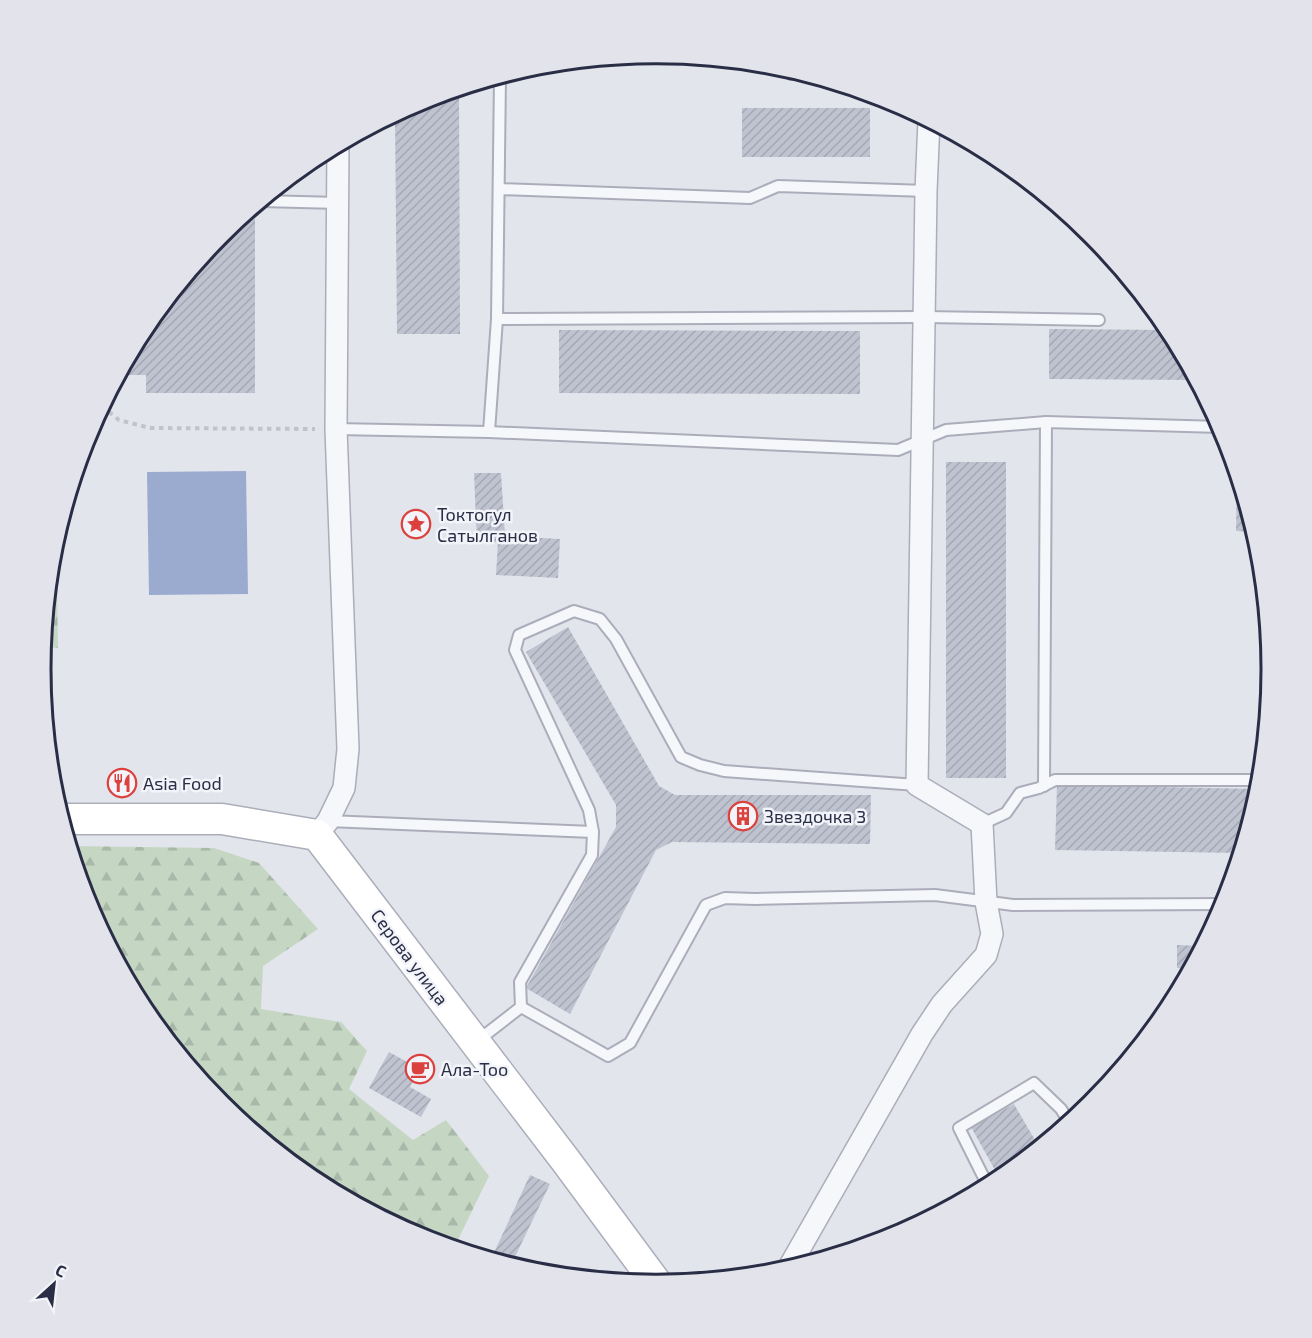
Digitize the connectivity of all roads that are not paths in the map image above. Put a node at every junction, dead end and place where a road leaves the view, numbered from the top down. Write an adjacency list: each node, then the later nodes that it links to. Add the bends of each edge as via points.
1 (500, 85): 4 (lane)
2 (929, 129): 5 (street)
3 (338, 155): 7 (street)
4 (499, 189): 5 (lane, via 750,198 778,186); 9 (lane)
5 (926, 191): 8 (street)
6 (273, 201): 7 (lane)
7 (339, 203): 13 (street)
8 (924, 317): 9 (lane); 10 (lane); 15 (street)
9 (497, 319): 14 (lane)
10 (1100, 320)
11 (1046, 422): 12 (lane); 15 (lane, via 946,430); 18 (lane)
12 (1210, 427)
13 (336, 429): 14 (lane); 21 (street, via 348,748 344,788)
14 (489, 432): 15 (lane, via 898,450)
15 (922, 440): 17 (street)
16 (1250, 780): 18 (lane, via 1055,780)
17 (917, 785): 20 (street); 22 (lane, via 724,771 681,757 616,639 600,619 574,611 519,635 515,650 589,810)
18 (1044, 786): 20 (lane, via 1020,793 1006,813)
19 (70, 819): 21 (main road, via 222,819)
20 (982, 824): 23 (street)
21 (322, 828): 22 (lane); 26 (main road, Серова улица)
22 (593, 832): 25 (lane, via 592,855 520,982)
23 (986, 902): 24 (lane, via 1013,906); 25 (lane, via 935,895 725,898 705,904 630,1043 608,1056); 29 (street, via 992,934 986,955 942,1004 922,1034)
24 (1214, 904)
25 (520, 1007): 26 (lane)
26 (476, 1042): 30 (main road, Серова улица)
27 (1065, 1115): 28 (lane, via 1034,1083 959,1128)
28 (984, 1177)
29 (795, 1257)
30 (649, 1274)

